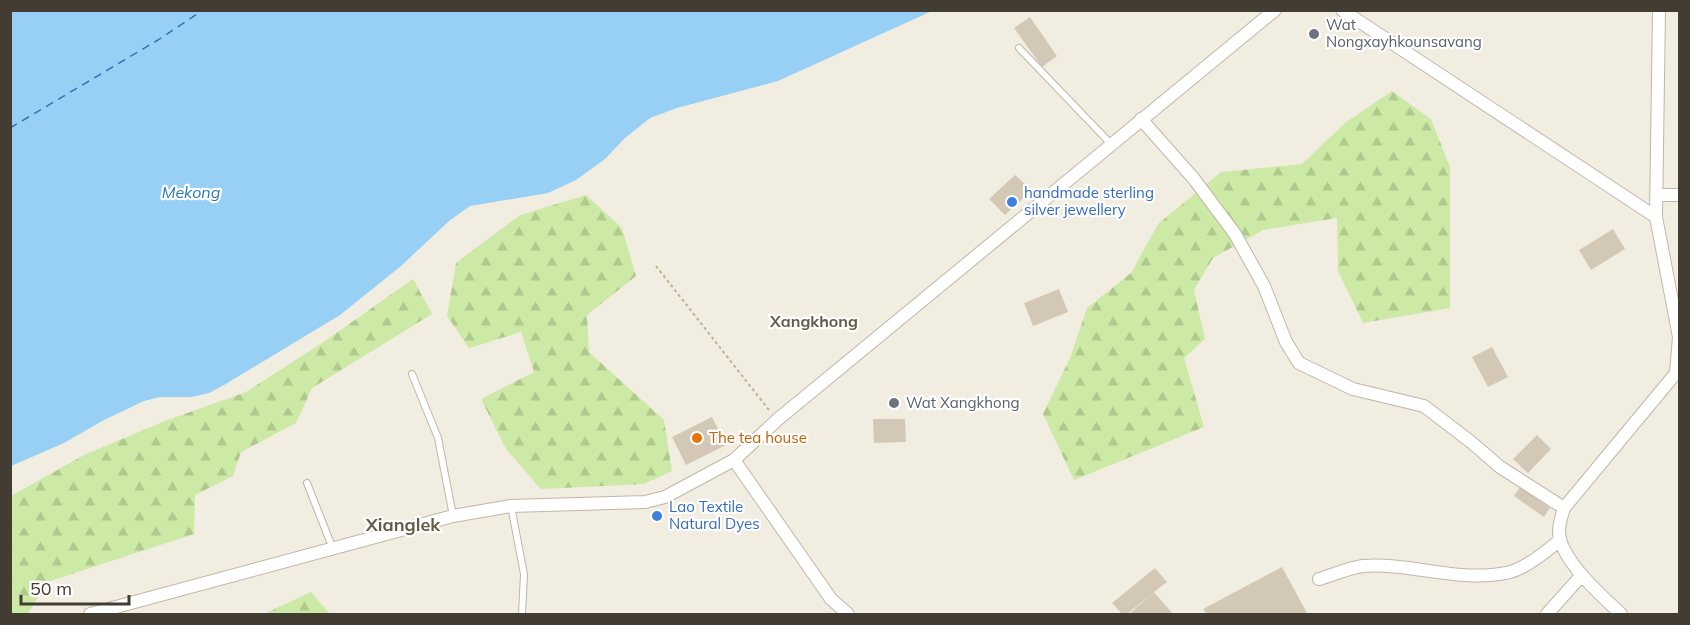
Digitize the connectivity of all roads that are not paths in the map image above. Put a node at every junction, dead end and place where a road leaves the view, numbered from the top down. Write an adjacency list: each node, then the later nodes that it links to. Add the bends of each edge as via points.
1 (1275, 10): 5 (street)
2 (1342, 10): 9 (street)
3 (1659, 10): 7 (street)
4 (1019, 48): 6 (lane)
5 (1141, 119): 6 (street); 15 (street, via 1194,179 1235,234 1299,363 1353,389 1424,406 1500,467)
6 (1111, 144): 12 (street, via 777,420)
7 (1657, 195): 8 (street); 9 (street)
8 (1680, 195)
9 (1656, 217): 10 (street)
10 (1679, 351): 15 (street, via 1676,373 1667,386)
11 (412, 374): 16 (lane, via 438,438)
12 (734, 460): 14 (street, via 665,497 645,502); 23 (street, via 831,599)
13 (307, 483): 18 (lane)
14 (511, 506): 16 (street); 22 (lane, via 524,574)
15 (1564, 508): 17 (street)
16 (453, 516): 18 (street)
17 (1560, 540): 19 (street); 20 (street, via 1511,572 1462,576 1407,567 1361,566)
18 (333, 549): 21 (street)
19 (1581, 576): 24 (street); 25 (street)
20 (1319, 579)
21 (90, 615)
22 (522, 615)
23 (848, 615)
24 (1547, 615)
25 (1621, 615)

